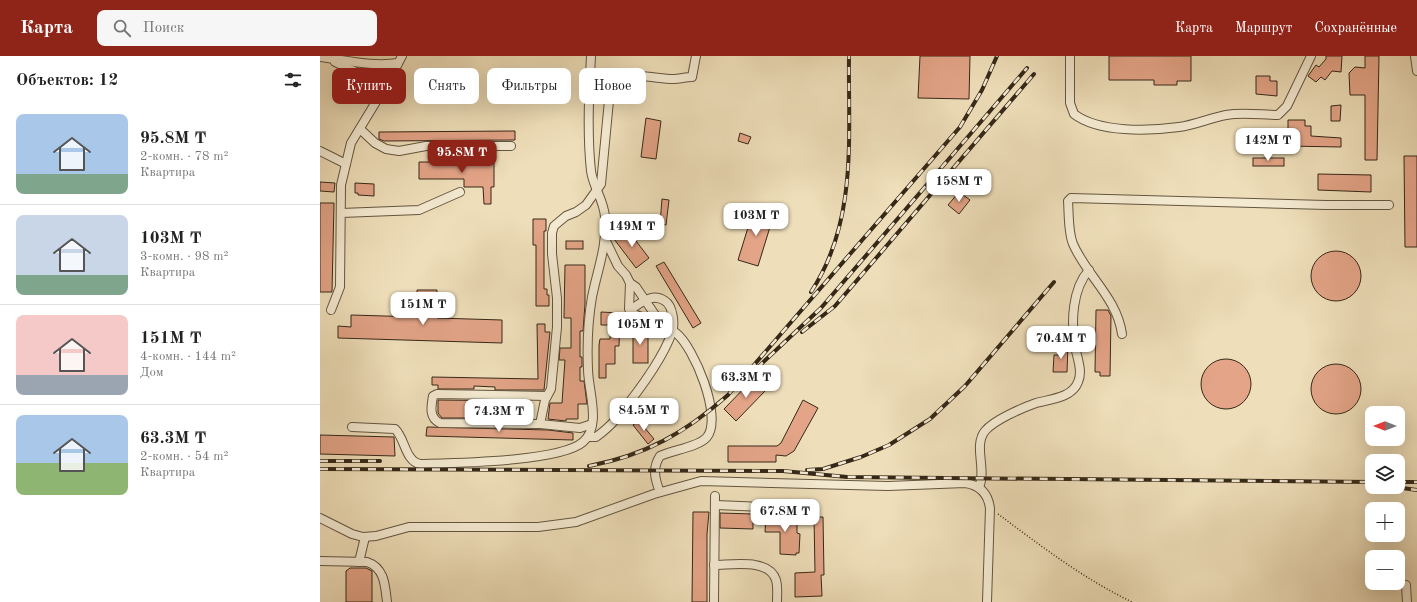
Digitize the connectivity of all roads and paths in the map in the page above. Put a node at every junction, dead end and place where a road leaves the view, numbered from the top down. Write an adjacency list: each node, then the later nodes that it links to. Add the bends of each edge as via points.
1 (591, 56): 15 (street, via 590,156 593,179)
2 (696, 56): 15 (street, via 692,76 674,79 631,77 620,80 613,86 609,96 603,171)
3 (1070, 56): 4 (street, via 1070,103 1074,114 1096,124 1119,129 1147,130 1179,127 1227,115 1278,115 1287,106)
4 (1311, 56)
5 (1415, 56): 9 (street)
6 (323, 57): 7 (street, via 384,65); 8 (street)
7 (400, 60)
8 (347, 68)
9 (1417, 71)
10 (375, 104): 11 (street)
11 (360, 129): 12 (street, via 375,143 386,149 399,151 426,146); 14 (street, via 351,143)
12 (511, 146)
13 (320, 151): 14 (street)
14 (346, 164): 18 (street, via 341,185)
15 (598, 187): 19 (street, via 603,201); 28 (street, via 586,205 566,216 554,226 552,233 557,327 551,389)
16 (460, 192): 18 (street, via 419,210)
17 (1389, 205): 20 (street, via 1071,198 1068,201 1072,243)
18 (341, 213): 23 (street, via 340,287)
19 (605, 238): 21 (street, via 618,266); 30 (street, via 592,298 589,334 588,369)
20 (1089, 270): 27 (street, via 1115,308); 33 (street, via 1077,292 1075,303 1074,334 1080,374 1078,384 1065,396 1034,404 994,423 985,431 981,438 982,478)
21 (630, 283): 22 (street); 24 (street)
22 (646, 300): 24 (street); 25 (street); 26 (street, via 659,297 668,303 672,312)
23 (331, 310)
24 (630, 310): 25 (street, via 644,319)
25 (662, 325): 26 (street)
26 (673, 331): 32 (street, via 644,383 615,420 596,438); 34 (street, via 686,344 707,391 712,410 711,428 704,440 660,456 655,470)
27 (1122, 334)
28 (547, 396): 29 (street); 29 (street, via 443,393 433,396 432,416 440,423)
29 (540, 424): 30 (street, via 580,428)
30 (592, 424): 32 (street)
31 (352, 427): 32 (street, via 395,429 410,456 420,464 538,456 572,449)
32 (588, 437)
33 (979, 487): 34 (street, via 965,483 888,486 710,480); 38 (street)
34 (660, 492): 40 (street, via 576,522 545,526 409,527)
35 (715, 496): 36 (street)
36 (716, 505): 37 (street); 43 (street)
37 (789, 508)
38 (990, 508): 48 (street); 49 (path, via 1072,568)
39 (320, 518): 40 (street, via 352,534)
40 (365, 537): 42 (street)
41 (320, 561): 42 (street)
42 (359, 562): 45 (street, via 373,564 379,570 386,587)
43 (714, 565): 46 (street); 47 (street, via 758,565 769,570 775,579)
44 (1406, 585): 50 (street)
45 (387, 602)
46 (714, 602)
47 (777, 602)
48 (987, 602)
49 (1132, 602)
50 (1407, 602)

